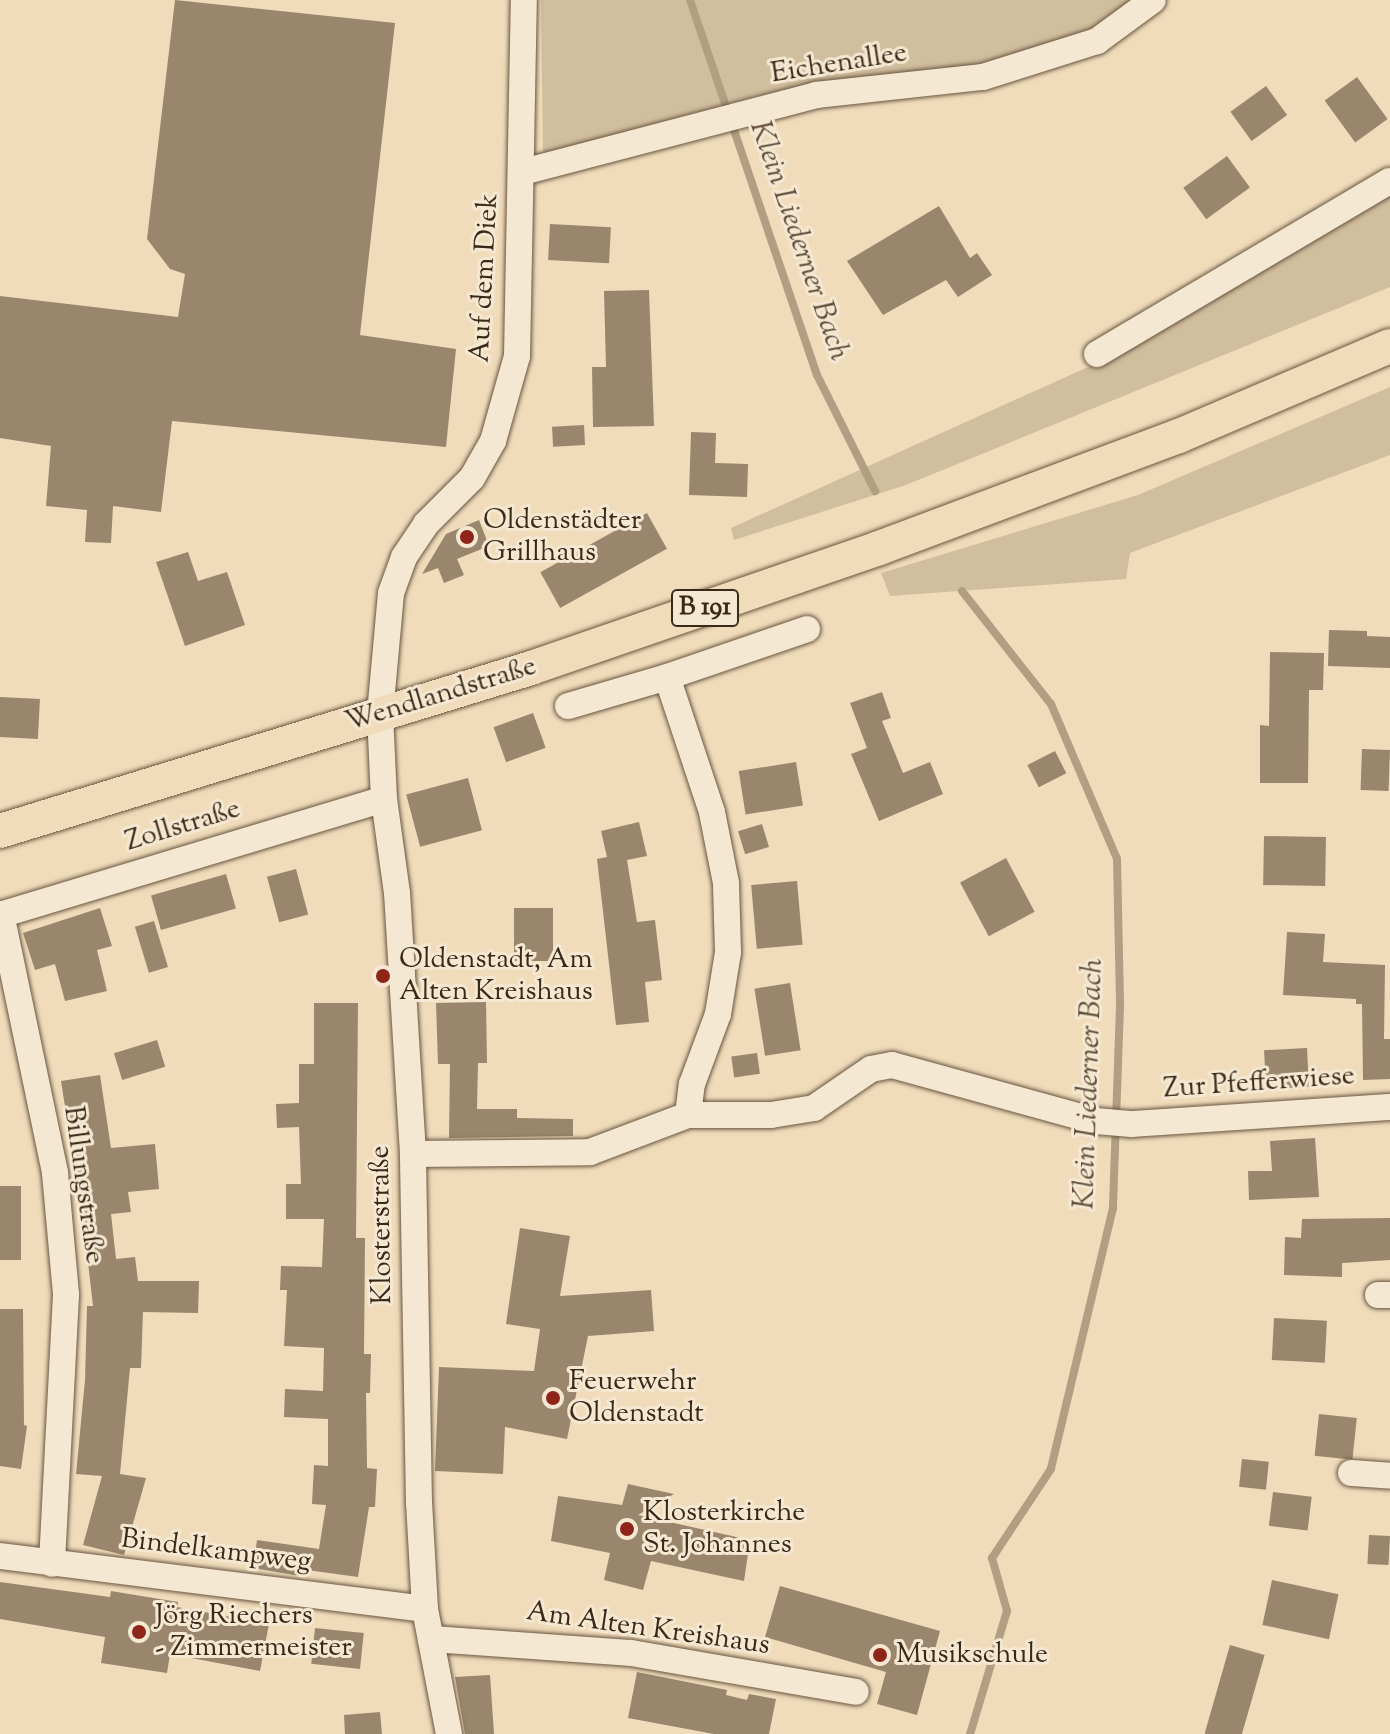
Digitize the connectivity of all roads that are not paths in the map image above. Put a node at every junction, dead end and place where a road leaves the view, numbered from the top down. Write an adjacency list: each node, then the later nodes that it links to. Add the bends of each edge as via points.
1 (524, 0): 3 (street, Auf dem Diek)
2 (1153, 0): 3 (street, Eichenallee, via 1097,41 983,77 816,95)
3 (523, 172): 10 (street, Auf dem Diek, via 517,356 506,401 493,441 472,478 426,524 404,557 391,593)
4 (1390, 181): 6 (street)
5 (1390, 346): 10 (main road, Wendlandstraße / B 191, via 1179,436 879,548 531,668)
6 (1097, 354)
7 (807, 629): 8 (street)
8 (667, 677): 9 (street); 15 (street, via 712,812 726,883 728,952 718,1014 692,1084)
9 (568, 706)
10 (380, 714): 11 (street, Klosterstraße); 12 (main road, Wendlandstraße / B 191)
11 (384, 799): 13 (street, Zollstraße); 16 (street, Klosterstraße, via 397,893)
12 (0, 831)
13 (0, 915): 20 (street, Billungstraße, via 55,1173 66,1295)
14 (1390, 1107): 15 (street, Zur Pfefferwiese, via 1132,1124 1096,1121 892,1065 871,1069 814,1108 771,1115)
15 (688, 1115): 16 (street, via 590,1152)
16 (413, 1154): 21 (street, Klosterstraße)
17 (1351, 1473): 18 (street)
18 (1390, 1476)
19 (0, 1556): 20 (street, Bindelkampweg)
20 (52, 1564): 21 (street, Bindelkampweg)
21 (425, 1609): 22 (street, Klosterstraße)
22 (431, 1639): 23 (street, Am Alten Kreishaus, via 631,1653); 24 (street, Klosterstraße)
23 (856, 1692)
24 (449, 1734)

